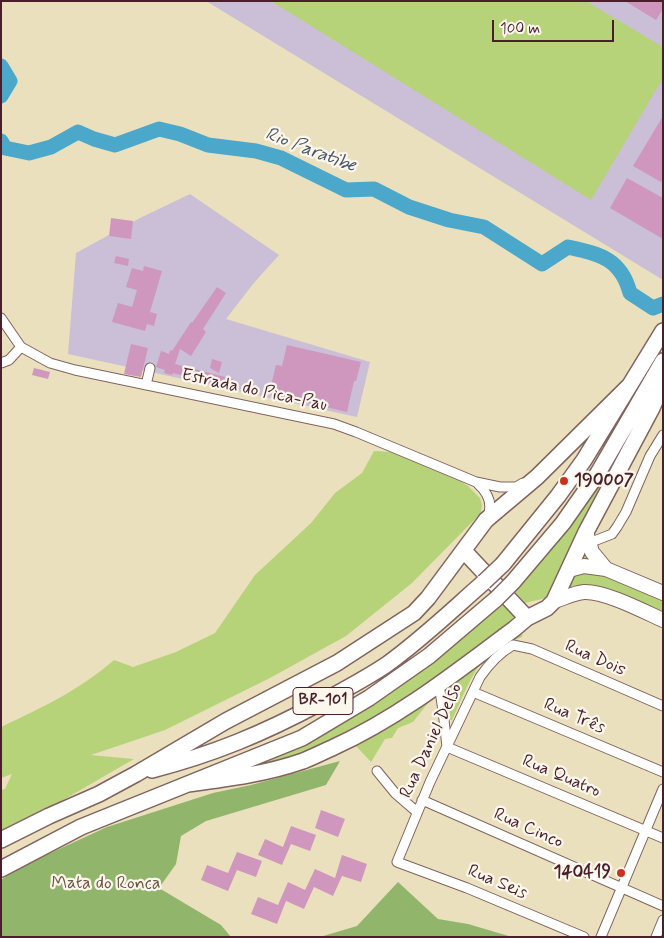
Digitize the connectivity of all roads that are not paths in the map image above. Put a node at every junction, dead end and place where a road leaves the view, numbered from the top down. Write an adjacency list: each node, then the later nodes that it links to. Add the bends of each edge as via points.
1 (1, 318): 3 (street)
2 (663, 331): 9 (highway, BR-101)
3 (21, 347): 5 (street, via 9,360); 8 (street, Estrada do Pica-Pau, via 50,363)
4 (663, 361): 30 (highway, BR-101, bridge, via 598,473 563,523 496,599 429,656 369,698 302,738)
5 (1, 363)
6 (150, 368): 8 (street)
7 (663, 383): 14 (highway)
8 (146, 385): 12 (street, Estrada do Pica-Pau, via 334,424)
9 (630, 385): 11 (highway); 29 (highway, BR-101, bridge, via 584,460 503,564 412,645 346,689 289,719 192,760)
10 (663, 435): 14 (street, via 612,534)
11 (537, 477): 12 (street, Estrada do Pica-Pau, via 516,487); 13 (highway)
12 (476, 482): 13 (street, via 489,499)
13 (486, 520): 15 (highway)
14 (588, 538): 16 (main road, via 592,552); 17 (highway)
15 (464, 551): 20 (highway); 29 (highway, via 414,613 337,662)
16 (606, 569): 17 (main road, via 584,566); 18 (main road)
17 (569, 570): 19 (highway)
18 (663, 594)
19 (554, 601): 20 (highway); 21 (main road, via 592,592)
20 (527, 618): 23 (highway)
21 (663, 620)
22 (513, 645): 24 (street, Rua Daniel Delso, via 488,666); 25 (street, Rua Dois, via 532,649)
23 (439, 684): 26 (street); 30 (highway, via 373,728 304,760 255,774)
24 (473, 692): 26 (street, Rua Daniel Delso); 28 (street, Rua Três)
25 (663, 706)
26 (447, 747): 32 (street, Rua Daniel Delso); 34 (street, Rua Quatro)
27 (377, 771): 33 (street)
28 (663, 772)
29 (136, 774): 36 (highway, BR-101)
30 (188, 784): 38 (highway, BR-101, via 82,827)
31 (663, 789): 34 (street)
32 (422, 800): 33 (street, Rua Daniel Delso); 39 (street, Rua Cinco)
33 (417, 812): 37 (street, Rua Daniel Delso)
34 (646, 832): 35 (street, Rua Quatro); 39 (street)
35 (663, 838)
36 (1, 840)
37 (397, 862): 42 (street, Rua Seis, via 452,881)
38 (1, 869)
39 (620, 888): 40 (street, Rua Cinco); 43 (street)
40 (663, 906)
41 (663, 920): 44 (street)
42 (584, 937)
43 (601, 937)
44 (656, 937)

